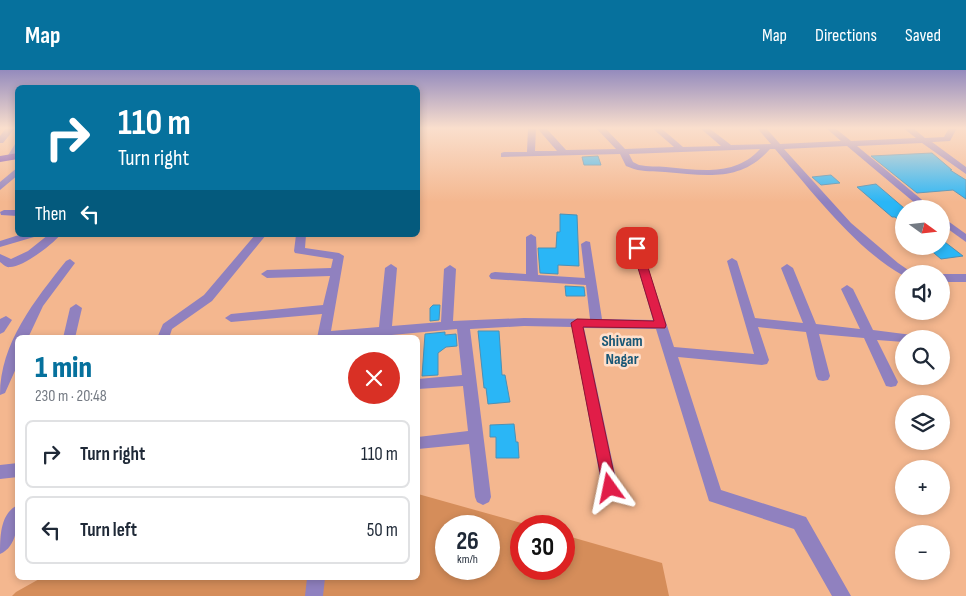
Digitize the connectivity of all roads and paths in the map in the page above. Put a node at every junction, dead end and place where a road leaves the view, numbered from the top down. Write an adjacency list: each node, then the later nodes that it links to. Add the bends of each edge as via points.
1 (564, 153): 2 (street); 8 (street)
2 (577, 153)
3 (624, 153): 4 (street, via 629,164 635,167 700,173 747,166)
4 (765, 153)
5 (779, 153): 31 (street, via 847,225)
6 (857, 153): 15 (street)
7 (940, 153): 12 (street)
8 (531, 154): 9 (street)
9 (504, 155)
10 (14, 156): 11 (main road)
11 (0, 159)
12 (966, 171)
13 (15, 173): 14 (street)
14 (0, 187)
15 (917, 200)
16 (4, 213): 17 (street)
17 (15, 214)
18 (950, 226): 24 (street)
19 (23, 237): 25 (street)
20 (53, 237): 28 (street, via 32,254 10,264)
21 (259, 237): 57 (street, via 208,298 167,327)
22 (301, 237): 35 (street, via 299,251 339,256)
23 (531, 237): 38 (street)
24 (966, 239)
25 (0, 244)
26 (586, 244): 41 (street)
27 (637, 248): 51 (street)
28 (0, 257)
29 (732, 261): 46 (street)
30 (70, 263): 55 (street, via 38,304)
31 (895, 267)
32 (391, 268): 53 (street)
33 (787, 268): 52 (street)
34 (450, 269): 50 (street)
35 (336, 272): 36 (street); 44 (street)
36 (267, 274)
37 (495, 276): 38 (street)
38 (532, 278): 41 (street)
39 (950, 278): 40 (street)
40 (966, 278)
41 (591, 282): 49 (street)
42 (847, 289): 54 (street)
43 (76, 308): 56 (street)
44 (328, 309): 45 (street); 58 (street)
45 (231, 318)
46 (750, 322): 52 (street); 61 (street, via 762,360)
47 (577, 323): 48 (street); 49 (street); 72 (street)
48 (463, 324): 50 (street); 65 (street)
49 (597, 324): 51 (street)
50 (447, 325): 53 (street)
51 (661, 325): 61 (street)
52 (811, 328): 54 (street); 63 (street)
53 (386, 330): 59 (street)
54 (870, 334): 60 (street); 66 (street)
55 (22, 335)
56 (70, 335)
57 (164, 335)
58 (323, 335)
59 (341, 335)
60 (895, 337)
61 (669, 351): 78 (street, via 715,496 800,522)
62 (15, 352): 64 (street)
63 (823, 376)
64 (6, 380)
65 (470, 380): 67 (street); 68 (street)
66 (891, 382)
67 (420, 384)
68 (476, 437): 69 (street); 73 (street)
69 (420, 443)
70 (15, 470): 71 (street)
71 (0, 472)
72 (610, 488)
73 (483, 497)
74 (15, 518): 75 (street)
75 (0, 545)
76 (316, 580): 77 (street)
77 (314, 596)
78 (842, 596)

